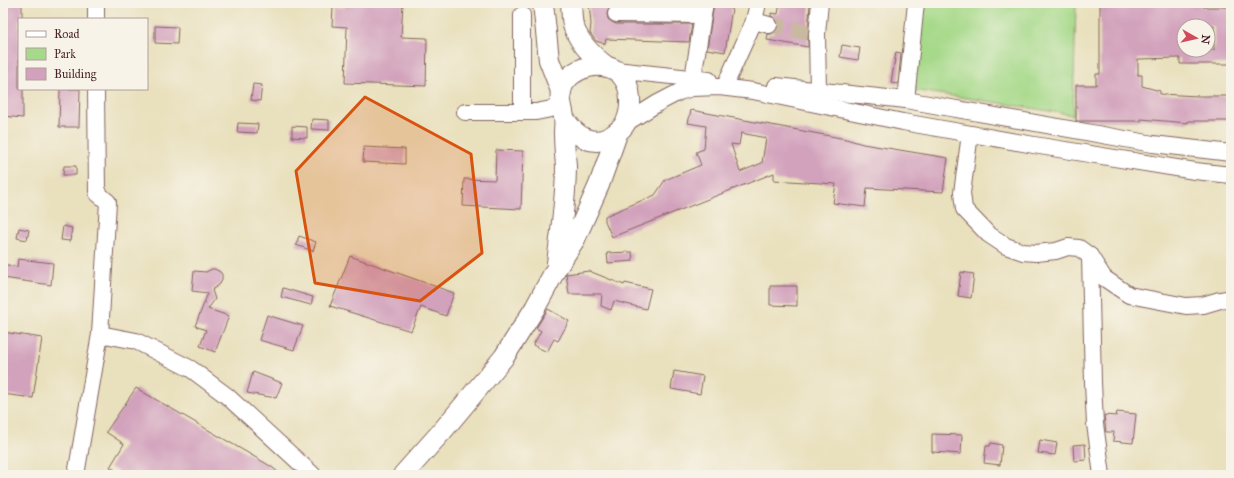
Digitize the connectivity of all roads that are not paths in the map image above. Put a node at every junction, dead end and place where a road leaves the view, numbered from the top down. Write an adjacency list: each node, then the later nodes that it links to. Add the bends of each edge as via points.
1 (96, 3): 10 (street)
2 (543, 3): 17 (main road, via 549,60)
3 (571, 3): 11 (main road, via 574,27 582,44 594,57)
4 (758, 3): 13 (street, via 762,23)
5 (820, 3): 15 (street, via 813,34)
6 (916, 3): 16 (street)
7 (704, 9): 8 (street); 12 (street)
8 (616, 14)
9 (522, 15): 19 (street)
10 (96, 18)
11 (611, 69): 12 (street); 17 (main road, via 592,66 571,74 564,82); 20 (main road, via 622,76 628,86 630,100)
12 (693, 78): 13 (street)
13 (727, 81): 15 (street)
14 (96, 90): 27 (street, via 97,193 108,202)
15 (818, 91): 16 (street)
16 (906, 100): 22 (street, via 1153,144)
17 (562, 106): 19 (street, via 536,112); 20 (main road, via 571,129 582,138 603,141); 25 (main road, via 566,168)
18 (465, 112): 19 (street)
19 (522, 112)
20 (622, 127): 21 (street, via 679,92 692,88 719,87 752,91); 25 (main road, via 575,239)
21 (970, 134): 23 (street); 24 (street, via 962,193 964,209 988,234 1006,246 1023,252 1036,254 1079,248)
22 (1231, 153)
23 (1231, 175)
24 (1090, 256): 26 (street, via 1104,278 1129,295 1186,306); 31 (street, via 1094,410)
25 (556, 269): 30 (main road, via 504,357)
26 (1231, 298)
27 (100, 334): 28 (street); 29 (street, via 136,341 191,369 227,396)
28 (76, 475)
29 (313, 475)
30 (403, 475)
31 (1102, 475)

